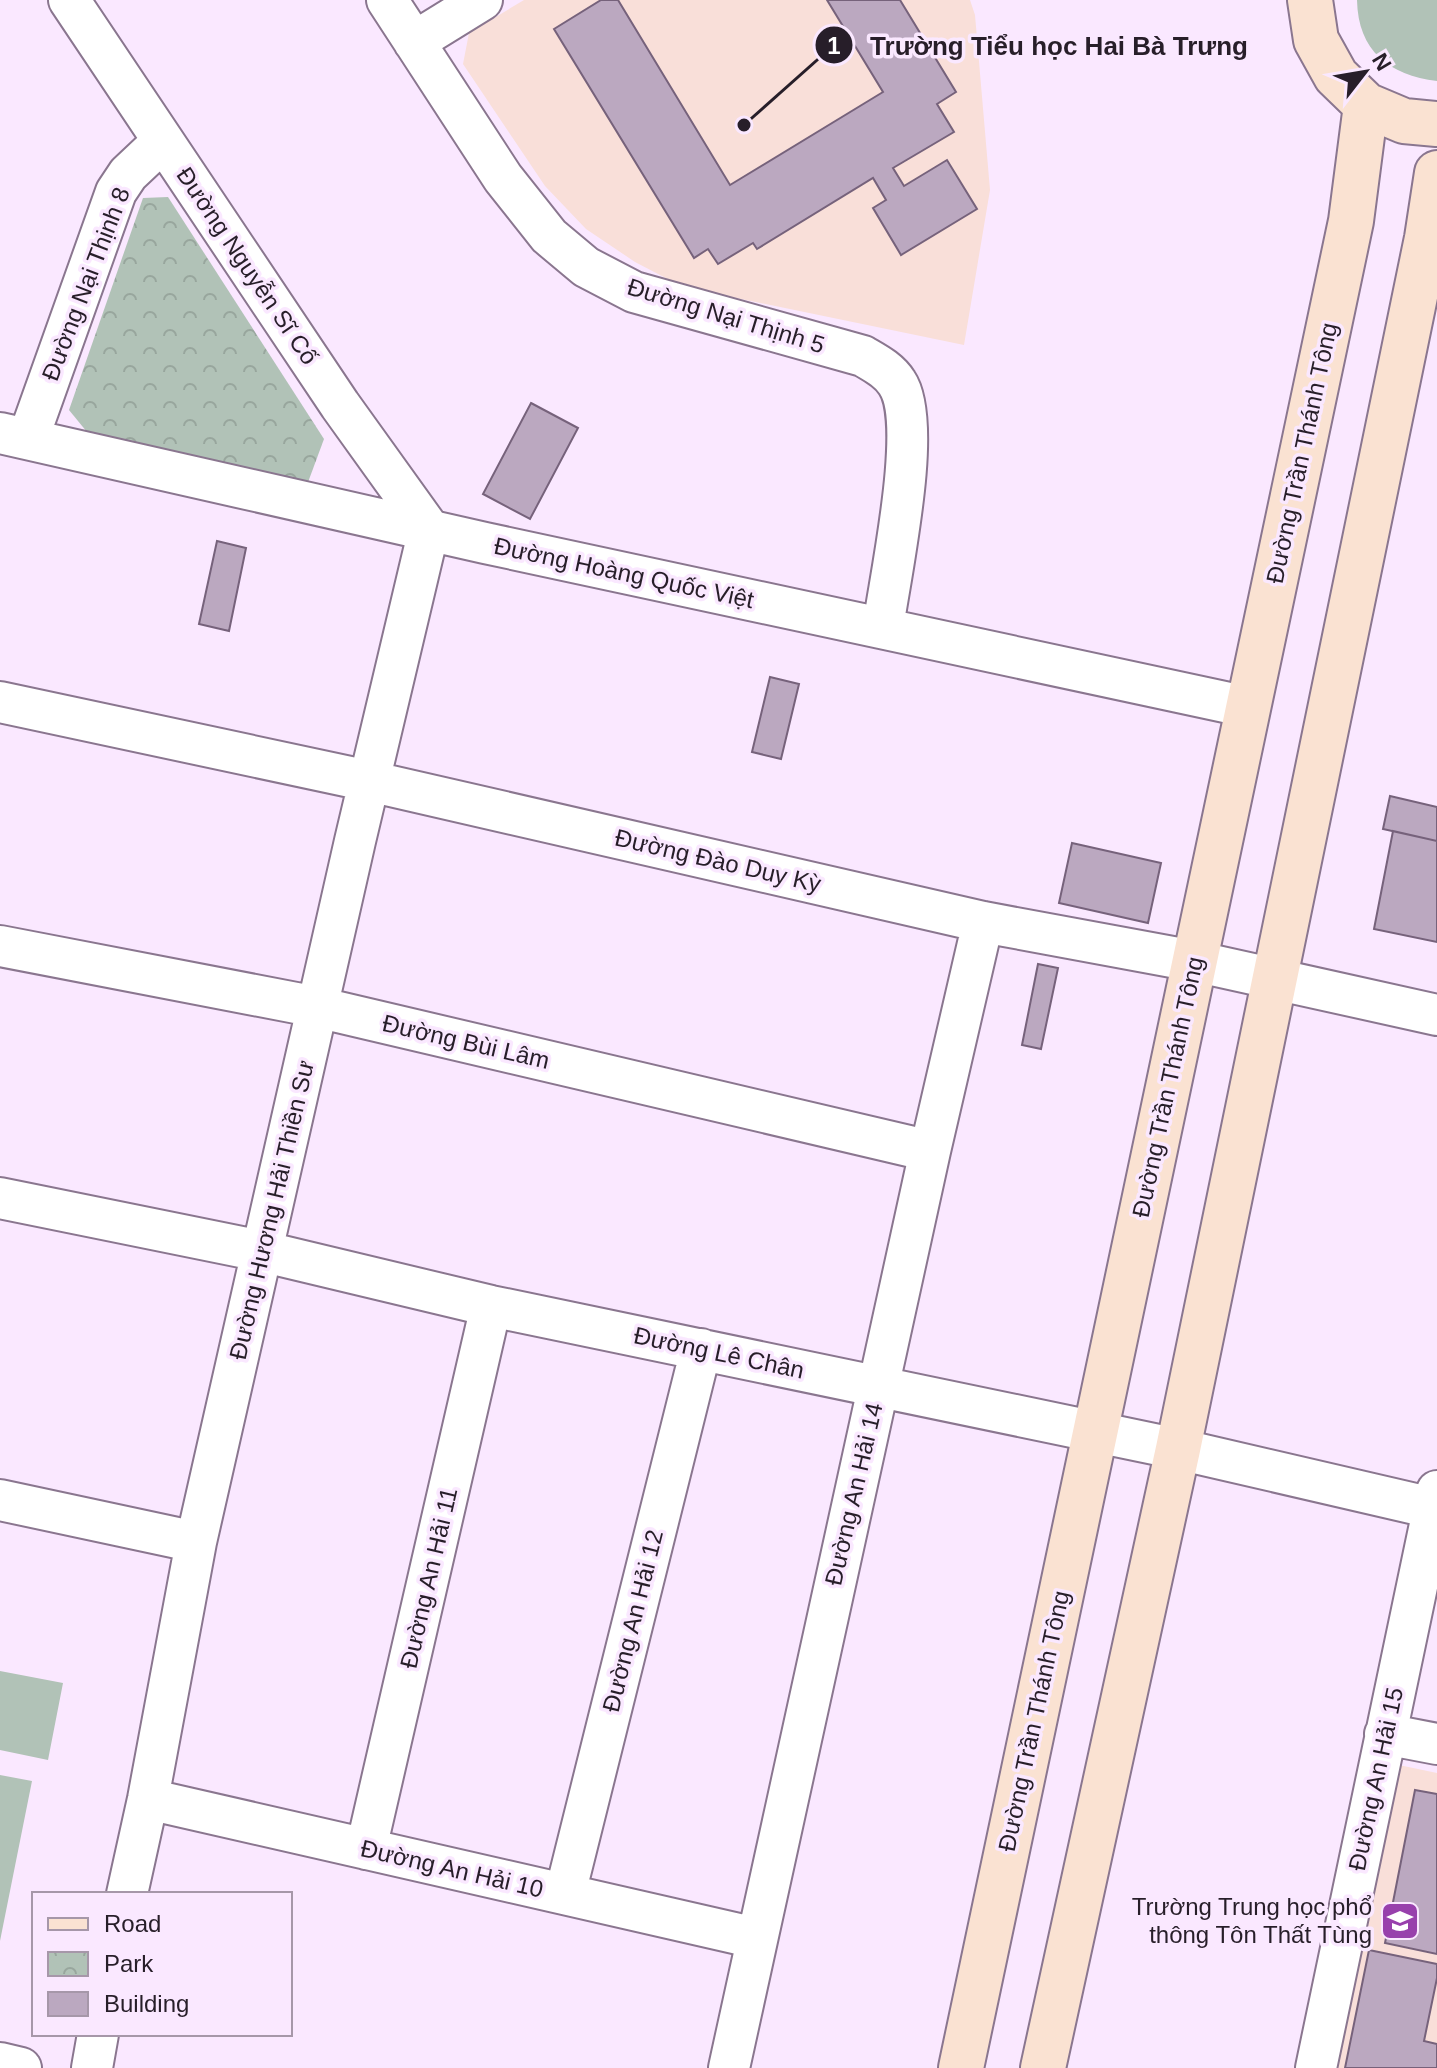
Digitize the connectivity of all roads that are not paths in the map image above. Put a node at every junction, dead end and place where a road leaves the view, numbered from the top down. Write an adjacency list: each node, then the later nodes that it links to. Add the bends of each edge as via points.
1 (69, 0): 8 (street, Đường Nguyễn Sĩ Cố)
2 (387, 0): 5 (street, Đường Nại Thịnh 5)
3 (482, 0): 5 (street)
4 (1310, 0): 6 (main road, via 1316,40 1336,76)
5 (414, 42): 12 (street, Đường Nại Thịnh 5, via 503,178 549,236 586,267 634,292 863,356 897,382 909,425)
6 (1366, 105): 7 (main road, via 1404,121); 14 (main road, Đường Trần Thánh Tông, via 1351,221)
7 (1437, 124)
8 (163, 141): 10 (street, Đường Nại Thịnh 8, via 116,192); 11 (street, Đường Nguyễn Sĩ Cố)
9 (1437, 173): 19 (main road)
10 (14, 436): 11 (street, Đường Hoàng Quốc Việt)
11 (429, 529): 12 (street, Đường Hoàng Quốc Việt); 15 (street, Đường Hương Hải Thiền Sư)
12 (883, 628): 14 (street, Đường Hoàng Quốc Việt)
13 (0, 702): 15 (street, Đường Đào Duy Kỳ)
14 (1248, 707): 18 (main road, Đường Trần Thánh Tông)
15 (369, 781): 16 (street, Đường Đào Duy Kỳ); 20 (street, Đường Hương Hải Thiền Sư)
16 (983, 922): 18 (street, Đường Đào Duy Kỳ); 22 (street, Đường An Hải 14)
17 (0, 946): 20 (street, Đường Bùi Lâm)
18 (1194, 961): 19 (street, Đường Đào Duy Kỳ); 28 (main road, Đường Trần Thánh Tông)
19 (1275, 979): 21 (street, Đường Đào Duy Kỳ); 29 (main road)
20 (317, 1007): 22 (street, Đường Bùi Lâm); 24 (street, Đường Hương Hải Thiền Sư)
21 (1437, 1015)
22 (930, 1151): 27 (street, Đường An Hải 14)
23 (0, 1198): 24 (street, Đường Lê Chân)
24 (261, 1251): 25 (street, Đường Lê Chân); 32 (street, Đường Hương Hải Thiền Sư)
25 (491, 1306): 26 (street, Đường Lê Chân); 36 (street, Đường An Hải 11)
26 (701, 1349): 27 (street, Đường Lê Chân); 38 (street, Đường An Hải 12)
27 (878, 1387): 28 (street, Đường Lê Chân); 39 (street, Đường An Hải 14)
28 (1096, 1432): 29 (street, Đường Lê Chân); 45 (main road, Đường Trần Thánh Tông)
29 (1178, 1449): 31 (street, Đường Lê Chân); 46 (main road)
30 (0, 1500): 32 (street)
31 (1436, 1503): 33 (street, Đường An Hải 15)
32 (196, 1542): 35 (street, Đường Hương Hải Thiền Sư)
33 (1385, 1734): 34 (street); 47 (street, Đường An Hải 15)
34 (1437, 1744)
35 (148, 1799): 36 (street, Đường An Hải 10); 37 (street, Đường Hương Hải Thiền Sư)
36 (366, 1849): 38 (street, Đường An Hải 10)
37 (127, 1892)
38 (565, 1894): 39 (street, Đường An Hải 10)
39 (756, 1938): 44 (street, Đường An Hải 14)
40 (98, 2036): 43 (street)
41 (0, 2063): 42 (street)
42 (21, 2068)
43 (92, 2068)
44 (729, 2068)
45 (961, 2068)
46 (1043, 2068)
47 (1316, 2068)

